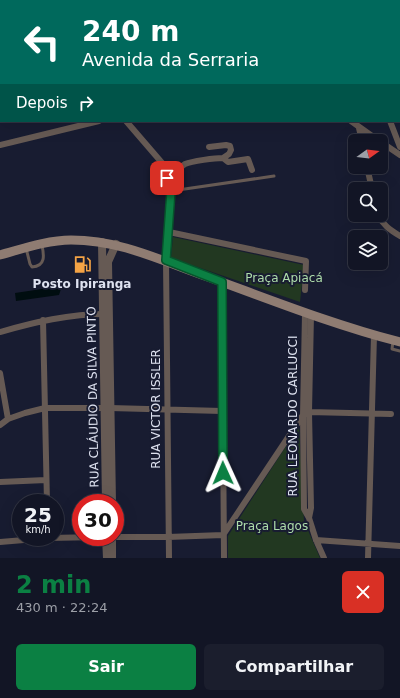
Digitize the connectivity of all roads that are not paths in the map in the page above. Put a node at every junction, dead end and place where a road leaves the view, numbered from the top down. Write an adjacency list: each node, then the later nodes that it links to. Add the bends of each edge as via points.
1 (95, 122): 8 (street)
2 (127, 122): 16 (street, RUA VICTOR ISSLER, via 163,164)
3 (352, 122): 5 (street)
4 (390, 122): 11 (street)
5 (359, 128): 6 (street); 7 (street)
6 (360, 134)
7 (368, 134)
8 (0, 145)
9 (209, 147): 13 (street, via 230,146 229,154)
10 (388, 147): 12 (street)
11 (400, 147)
12 (400, 155)
13 (223, 158): 14 (street, via 228,162 248,159); 16 (street, via 187,164)
14 (252, 170)
15 (274, 176): 17 (lane)
16 (167, 178): 17 (street, RUA VICTOR ISSLER)
17 (171, 191): 19 (street, RUA VICTOR ISSLER)
18 (382, 222): 20 (street)
19 (169, 232): 26 (street, RUA VICTOR ISSLER); 28 (street, via 306,261)
20 (400, 236)
21 (102, 242): 22 (main road); 23 (main road, via 70,240); 29 (street, RUA CLÁUDIO DA SILVA PINTO)
22 (116, 244): 26 (main road); 29 (street, RUA CLÁUDIO DA SILVA PINTO, via 108,262)
23 (42, 245): 24 (main road); 24 (lane, via 43,261 35,267 30,264)
24 (26, 248): 25 (main road)
25 (0, 255)
26 (166, 260): 27 (main road); 39 (street, RUA VICTOR ISSLER)
27 (222, 282): 30 (main road); 40 (street)
28 (305, 290)
29 (107, 314): 31 (street, via 71,315); 38 (street, RUA CLÁUDIO DA SILVA PINTO)
30 (308, 314): 33 (main road); 41 (street, RUA LEONARDO CARLUCCI)
31 (42, 320): 32 (street); 37 (street)
32 (0, 332)
33 (374, 335): 34 (main road); 42 (street)
34 (397, 341): 35 (lane, via 392,349)
35 (400, 351)
36 (0, 373): 44 (street)
37 (45, 408): 38 (street); 44 (street); 47 (street)
38 (108, 408): 39 (street); 46 (street, RUA CLÁUDIO DA SILVA PINTO)
39 (167, 409): 40 (street); 54 (street, RUA VICTOR ISSLER)
40 (222, 411): 52 (street)
41 (306, 413): 42 (street); 52 (street); 55 (street, RUA LEONARDO CARLUCCI, via 310,518)
42 (371, 414): 43 (street); 58 (street)
43 (391, 414)
44 (8, 419): 45 (street)
45 (0, 425)
46 (108, 479): 50 (street, RUA CLÁUDIO DA SILVA PINTO); 51 (street, RUA CLÁUDIO DA SILVA PINTO)
47 (46, 480): 48 (street); 49 (street)
48 (0, 482)
49 (47, 494)
50 (107, 494)
51 (110, 494)
52 (224, 536): 54 (street); 65 (street)
53 (124, 537): 54 (street)
54 (168, 537): 64 (street, RUA VICTOR ISSLER)
55 (316, 540): 58 (street); 66 (street, RUA LEONARDO CARLUCCI)
56 (12, 541): 57 (street)
57 (0, 542)
58 (368, 544): 61 (street); 67 (street)
59 (106, 546): 62 (street)
60 (112, 546): 63 (street)
61 (400, 546)
62 (107, 558)
63 (112, 558)
64 (169, 558)
65 (224, 558)
66 (324, 558)
67 (368, 558)

